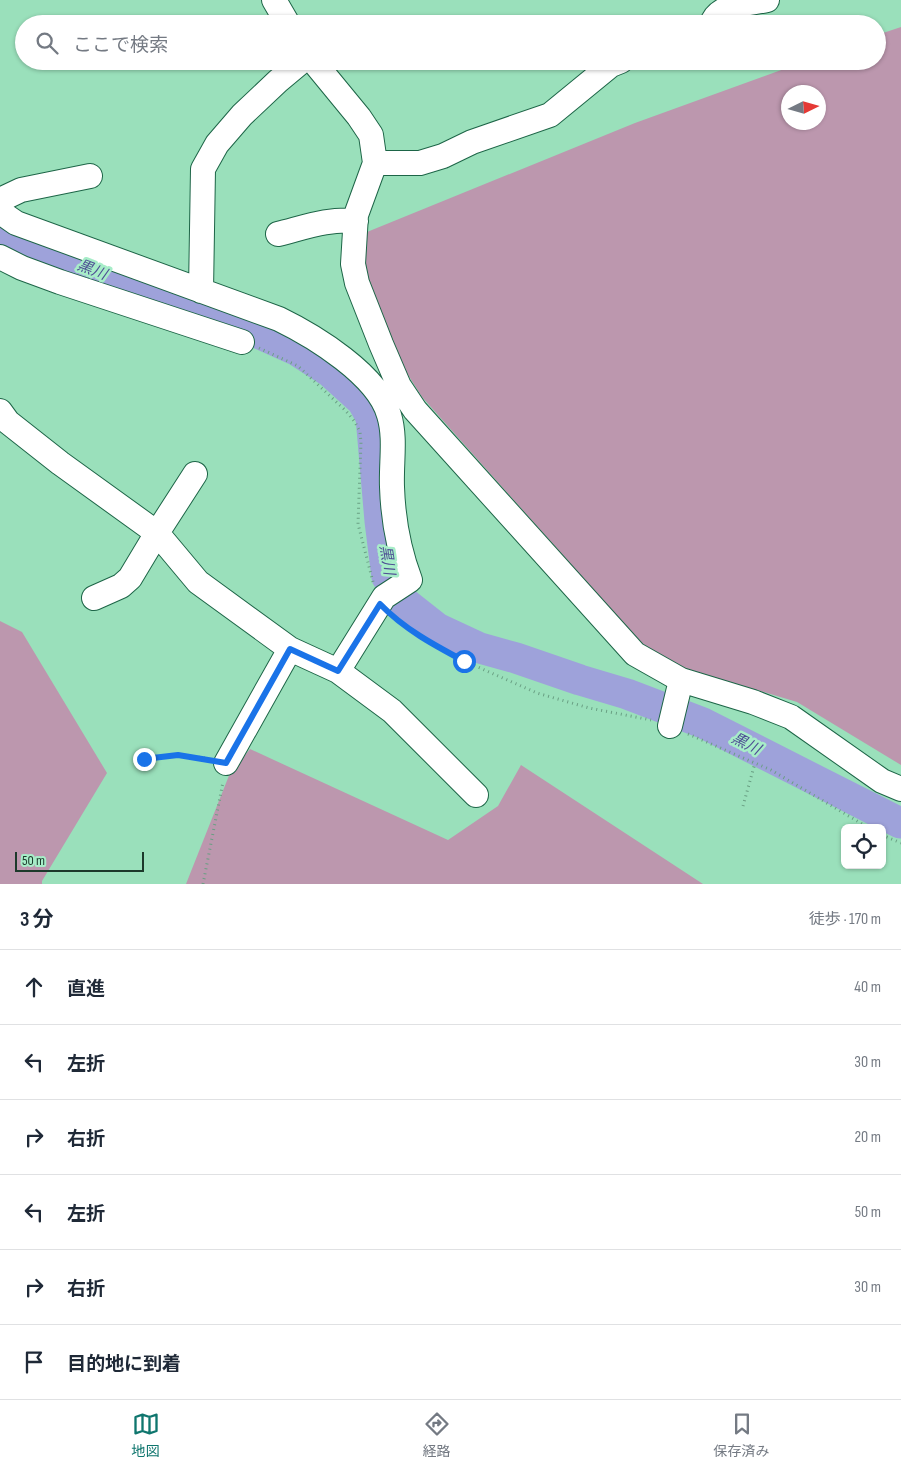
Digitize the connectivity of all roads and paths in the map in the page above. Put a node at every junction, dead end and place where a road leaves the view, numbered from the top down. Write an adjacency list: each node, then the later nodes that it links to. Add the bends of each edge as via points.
1 (274, 0): 3 (street)
2 (766, 0): 4 (street)
3 (283, 15)
4 (715, 15)
5 (291, 70): 15 (street, via 242,115 217,144 203,169)
6 (320, 70): 8 (street, via 371,135)
7 (605, 70): 8 (street, via 550,115 420,163)
8 (375, 163): 12 (street)
9 (90, 176): 10 (street, via 21,190)
10 (0, 200)
11 (0, 212): 15 (street, via 16,223)
12 (356, 220): 13 (street, via 332,220); 24 (street, via 352,264 357,284 399,386 415,410 634,654)
13 (278, 234)
14 (0, 257): 16 (street, via 60,282)
15 (201, 291): 21 (street, via 301,330 363,375 376,390 389,413 393,436 392,487 404,564 410,580)
16 (242, 342): 21 (path, via 298,366 355,422 362,442 358,524 376,593)
17 (0, 411): 19 (street, via 8,422 60,463)
18 (195, 474): 19 (street)
19 (157, 533): 20 (street, via 130,578 121,586); 22 (street, via 198,582)
20 (94, 598)
21 (382, 601): 23 (street); 25 (path, via 390,614 422,639 537,693 589,708)
22 (290, 649): 23 (street); 27 (street)
23 (338, 671): 30 (street, via 392,711)
24 (680, 686): 25 (street); 29 (street, via 753,702 791,718 882,781)
25 (671, 723): 28 (path)
26 (144, 759): 27 (path, via 178,755)
27 (226, 763): 35 (path)
28 (755, 763): 31 (path); 32 (path)
29 (901, 789)
30 (476, 795)
31 (742, 806)
32 (863, 824)
33 (886, 837): 34 (path)
34 (901, 843)
35 (203, 884)

